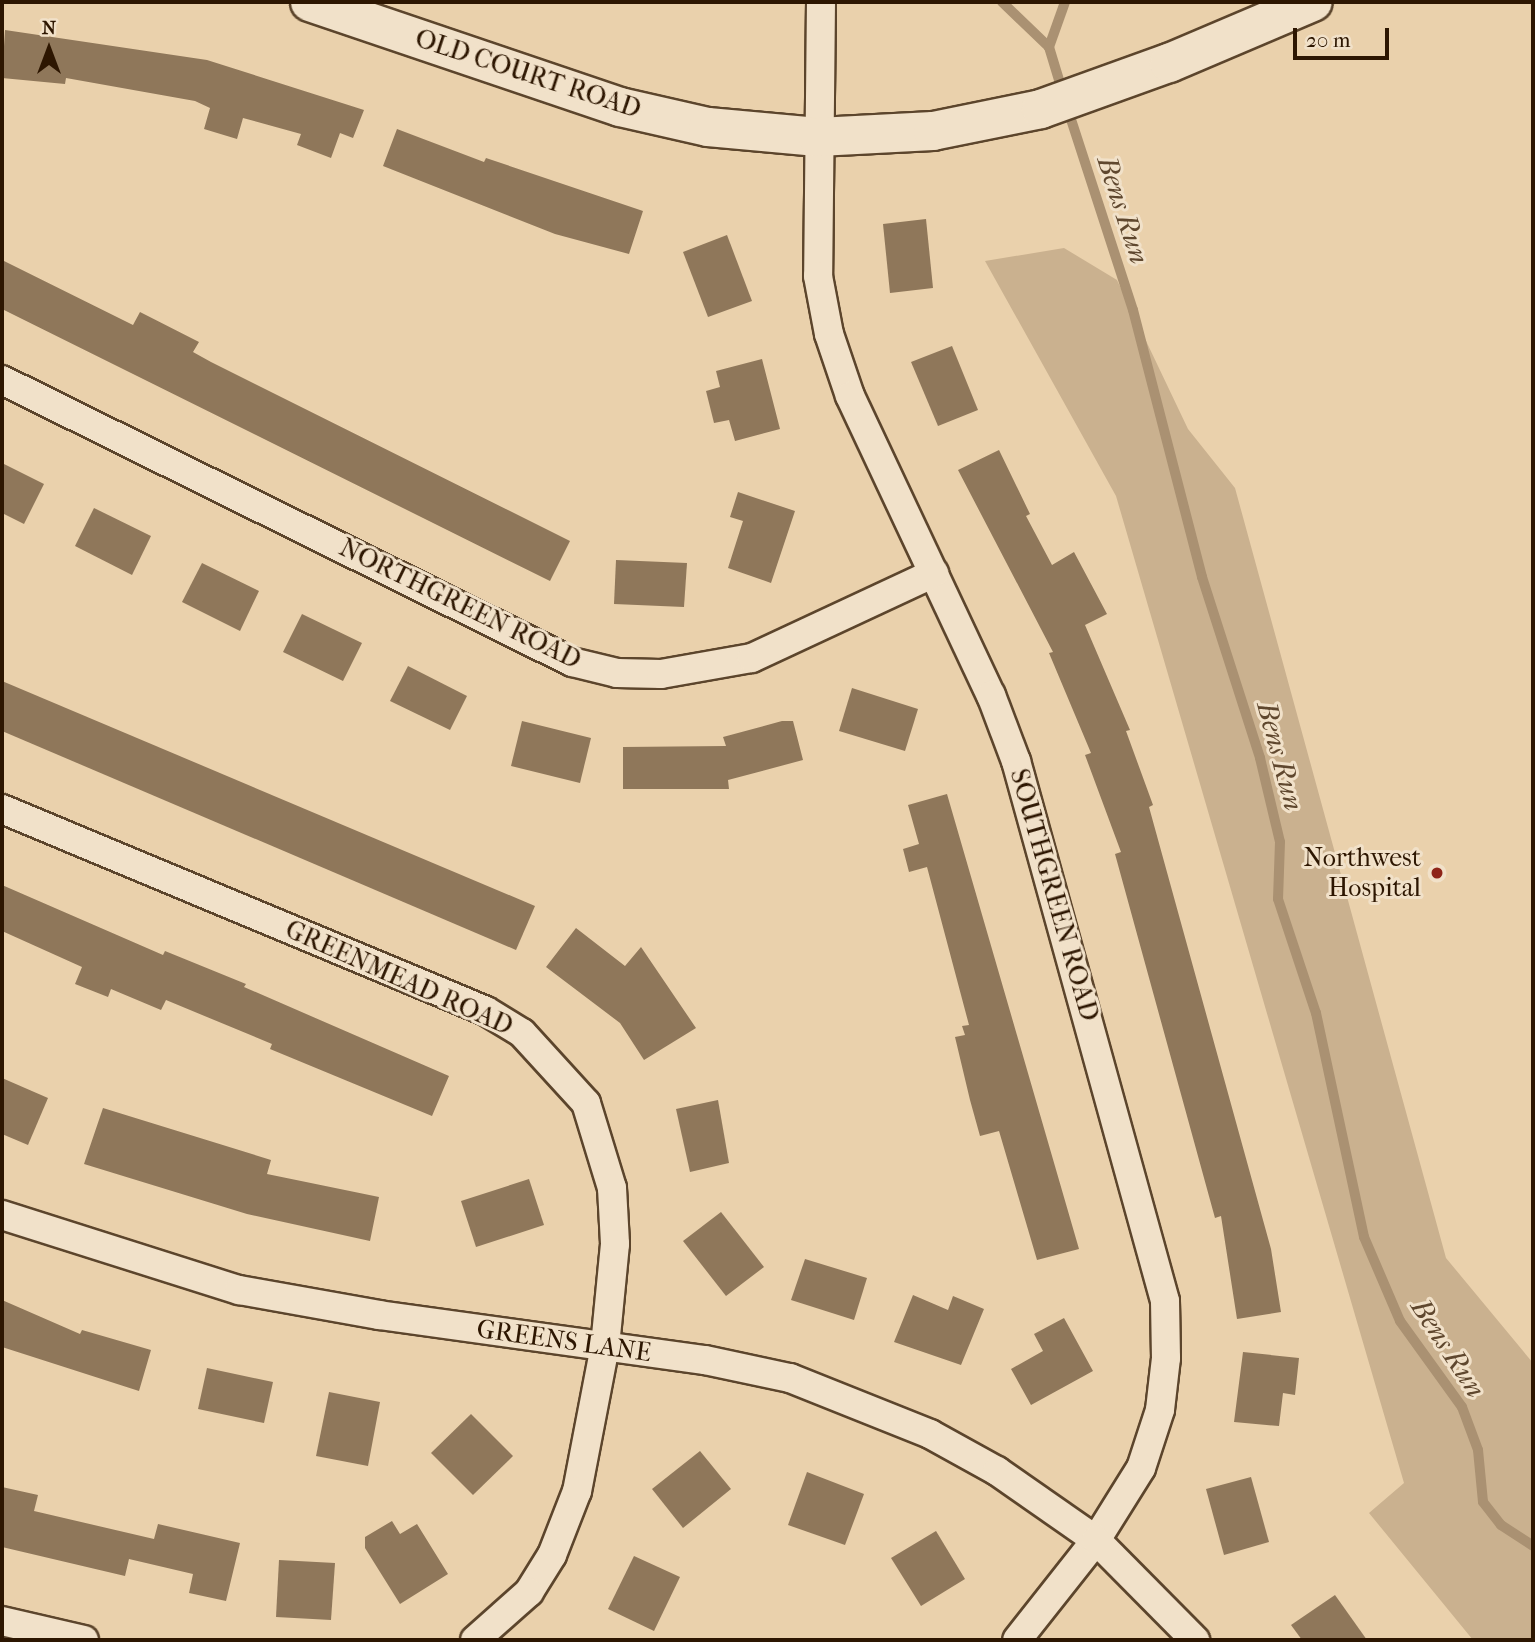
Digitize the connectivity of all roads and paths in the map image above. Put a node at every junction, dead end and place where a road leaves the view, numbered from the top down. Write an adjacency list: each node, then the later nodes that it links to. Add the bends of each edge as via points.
1 (310, 2): 4 (main road, OLD COURT ROAD, via 620,107 709,127)
2 (821, 2): 4 (street, SOUTHGREEN ROAD)
3 (1313, 2): 4 (main road, OLD COURT ROAD, via 1041,109 933,131)
4 (818, 137): 6 (street, SOUTHGREEN ROAD, via 818,276 829,334 850,396)
5 (2, 380): 6 (street, NORTHGREEN ROAD, via 572,662 617,673 661,674 752,659)
6 (934, 573): 10 (street, SOUTHGREEN ROAD, via 1016,761 1164,1301 1166,1358 1160,1410 1140,1468)
7 (2, 809): 9 (street, GREENMEAD ROAD, via 486,1011 522,1033 586,1103 602,1144 612,1188 615,1244)
8 (2, 1215): 9 (street, GREENS LANE, via 239,1290 379,1315)
9 (605, 1346): 10 (street, GREENS LANE, via 790,1378 861,1403 996,1471); 13 (street, GREENMEAD ROAD, via 577,1491 552,1555 529,1592)
10 (1096, 1540): 14 (street, SOUTHGREEN ROAD); 15 (street, GREENS LANE)
11 (2, 1621): 12 (street)
12 (84, 1640)
13 (475, 1640)
14 (1017, 1640)
15 (1195, 1640)

